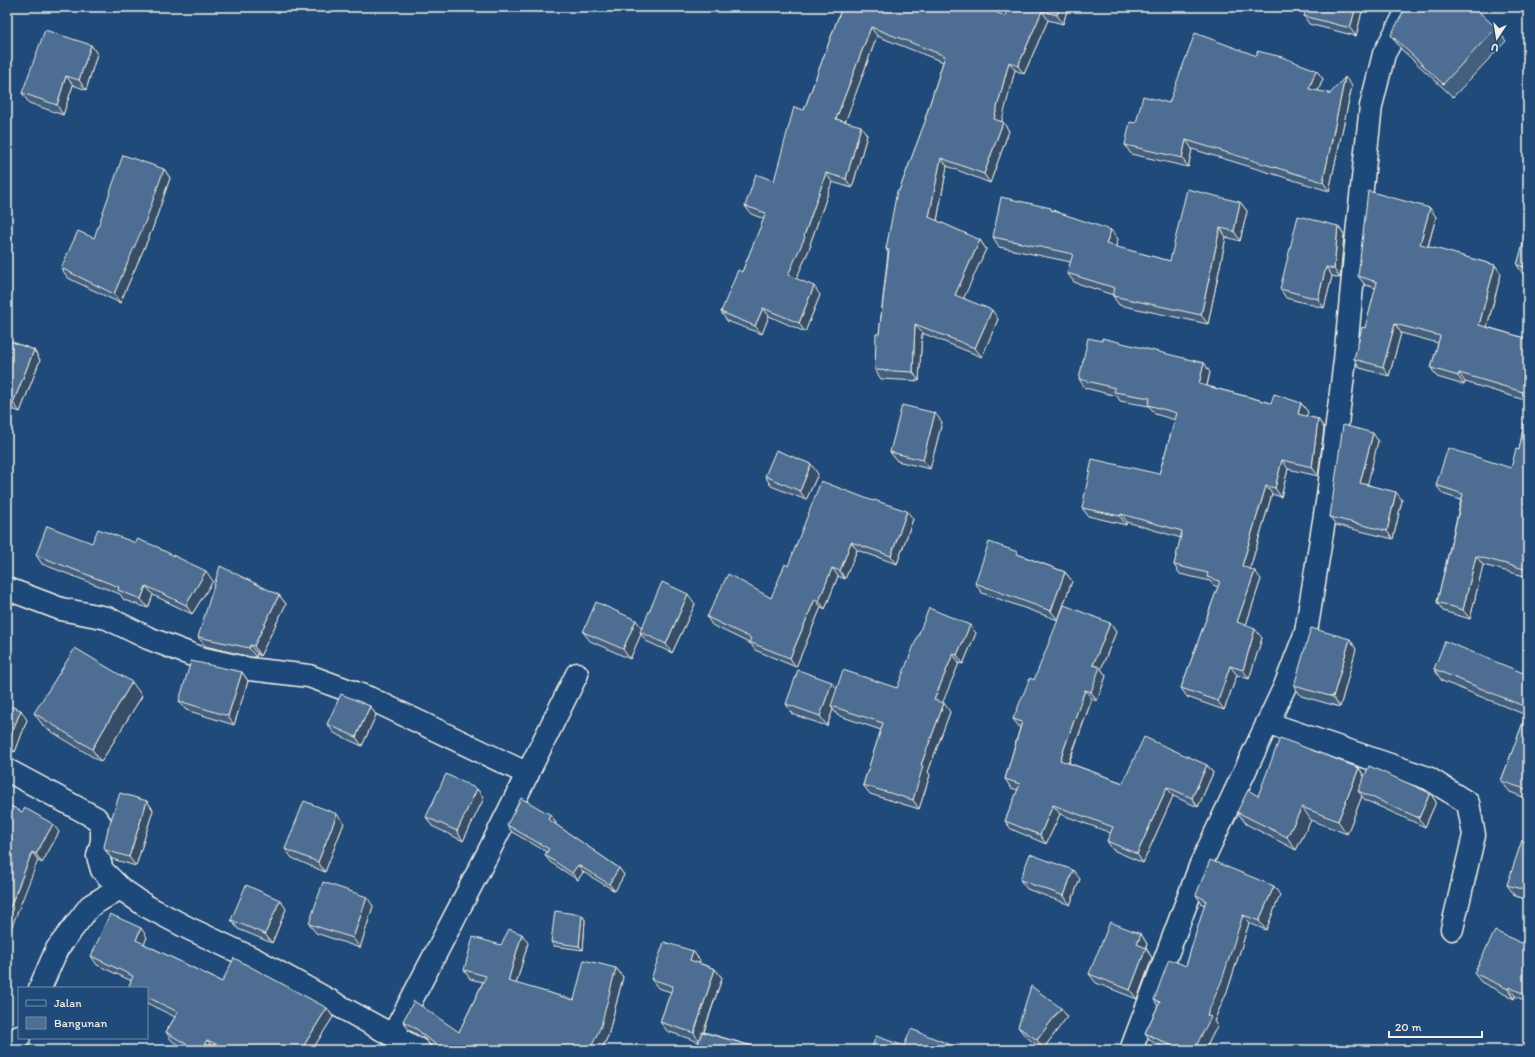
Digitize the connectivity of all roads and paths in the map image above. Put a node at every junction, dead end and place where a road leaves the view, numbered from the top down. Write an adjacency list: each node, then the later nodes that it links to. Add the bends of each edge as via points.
1 (1409, 7): 4 (street, via 1384,54 1372,106 1328,496 1306,632 1286,686)
2 (8, 589): 6 (street, via 61,609 108,618 148,638 200,658 249,669 309,676 369,698)
3 (577, 674): 6 (street)
4 (1267, 723): 8 (street, via 1428,778 1468,803 1474,835); 14 (street, via 1201,864)
5 (7, 770): 7 (street, via 96,818 102,826 98,856 102,870)
6 (528, 774): 10 (street)
7 (120, 888): 9 (street, via 90,906 57,949); 10 (street, via 146,906 254,958)
8 (1452, 929)
9 (40, 987)
10 (393, 1035): 13 (street)
11 (18, 1039): 12 (street)
12 (14, 1050)
13 (419, 1050)
14 (1131, 1050)

